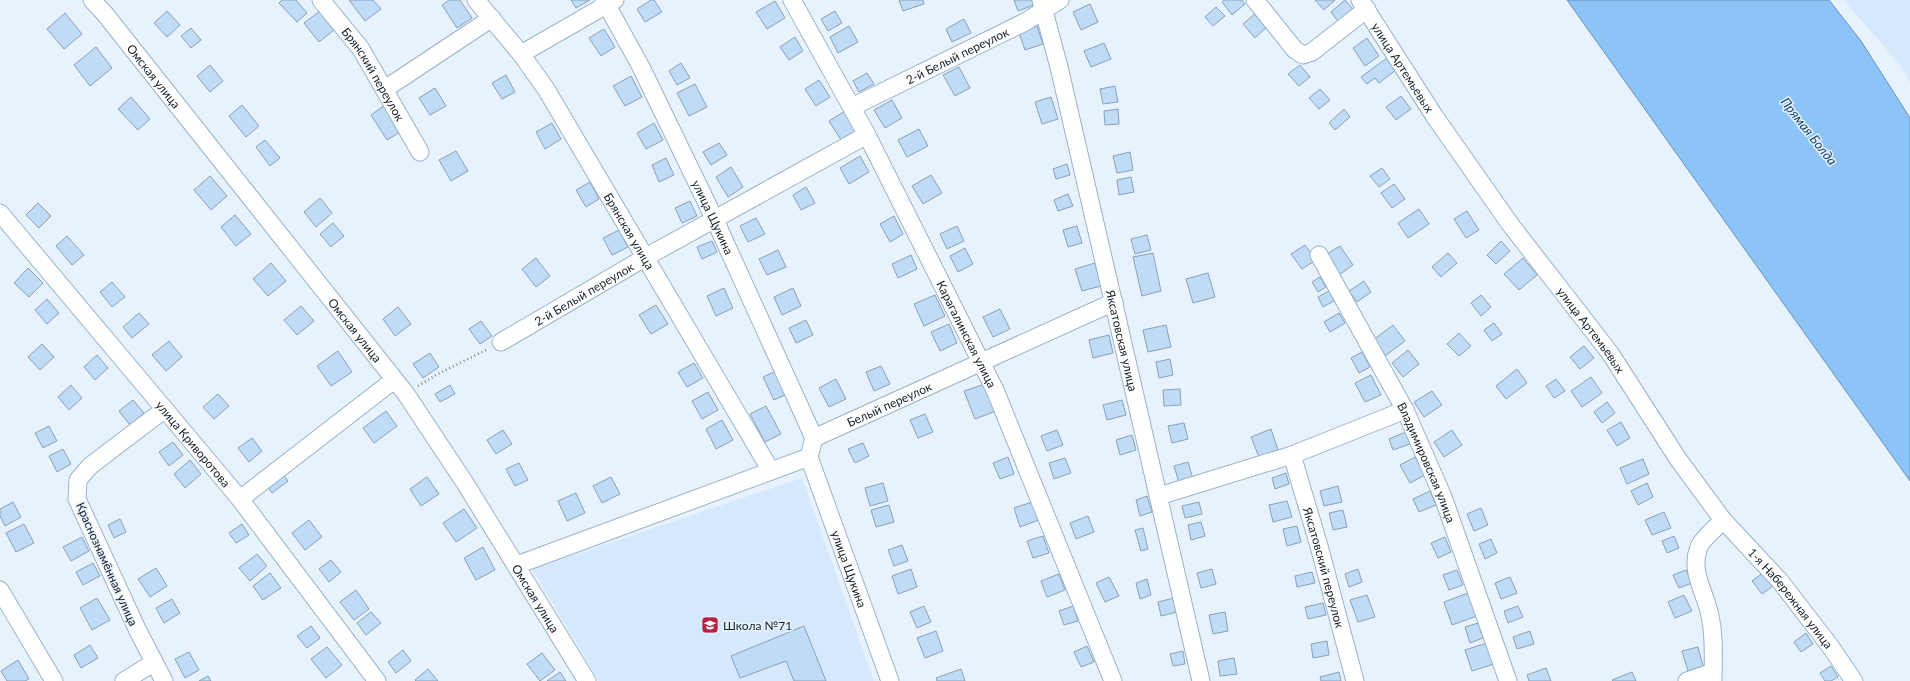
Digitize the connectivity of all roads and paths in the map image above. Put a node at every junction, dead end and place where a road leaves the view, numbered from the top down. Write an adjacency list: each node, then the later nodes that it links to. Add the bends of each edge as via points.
1 (92, 0): 23 (street, Омская улица)
2 (321, 0): 12 (street, Брянский переулок, via 361,49)
3 (476, 0): 10 (street, Брянская улица)
4 (792, 0): 13 (street, Карагалинская улица)
5 (1060, 0): 8 (street, 2-й Белый переулок)
6 (1255, 0): 9 (street, via 1295,50 1303,55 1312,52)
7 (609, 2): 11 (street); 17 (street, улица Щукина)
8 (1043, 5): 13 (street, 2-й Белый переулок, via 1025,22); 20 (street, Яксатовская улица)
9 (1363, 5): 33 (street, улица Артемьевых, via 1439,123 1510,224 1610,353 1678,458)
10 (492, 18): 11 (street, Брянская улица); 12 (street)
11 (520, 54): 19 (street, Брянская улица, via 546,89)
12 (385, 89): 15 (street, Брянский переулок)
13 (852, 107): 14 (street, Карагалинская улица)
14 (867, 135): 17 (street, 2-й Белый переулок); 22 (street, Карагалинская улица)
15 (420, 152)
16 (0, 214): 25 (street, улица Криворотова)
17 (715, 220): 19 (street, 2-й Белый переулок); 27 (street, улица Щукина)
18 (1319, 255): 26 (street, Владимировская улица)
19 (646, 257): 21 (street, 2-й Белый переулок); 30 (street, Брянская улица)
20 (1114, 302): 22 (street, Белый переулок); 31 (street, Яксатовская улица)
21 (501, 342): 24 (path, via 436,374)
22 (982, 362): 27 (street, Белый переулок); 44 (street, Карагалинская улица)
23 (394, 380): 24 (street, Омская улица); 32 (street)
24 (406, 394): 34 (street, Омская улица)
25 (165, 409): 32 (street, улица Криворотова); 36 (street, Краснознамённая улица, via 90,466 78,480 77,499)
26 (1405, 410): 28 (street); 47 (street, Владимировская улица, via 1443,496)
27 (814, 438): 29 (street)
28 (1292, 455): 31 (street); 46 (street, Яксатовский переулок)
29 (809, 457): 30 (street); 43 (street, улица Щукина)
30 (771, 471): 34 (street)
31 (1158, 496): 45 (street, Яксатовская улица)
32 (240, 499): 41 (street, улица Криворотова)
33 (1723, 520): 37 (street, via 1700,545 1695,562 1710,615); 49 (street, 1-я Набережная улица, via 1780,581)
34 (517, 565): 42 (street, Омская улица)
35 (0, 590): 38 (street)
36 (153, 663): 39 (street); 40 (street, Краснознамённая улица)
37 (1713, 677): 48 (street)
38 (54, 681)
39 (124, 681)
40 (164, 681)
41 (377, 681)
42 (587, 681)
43 (890, 681)
44 (1113, 681)
45 (1201, 681)
46 (1355, 681)
47 (1508, 681)
48 (1687, 681)
49 (1854, 681)

